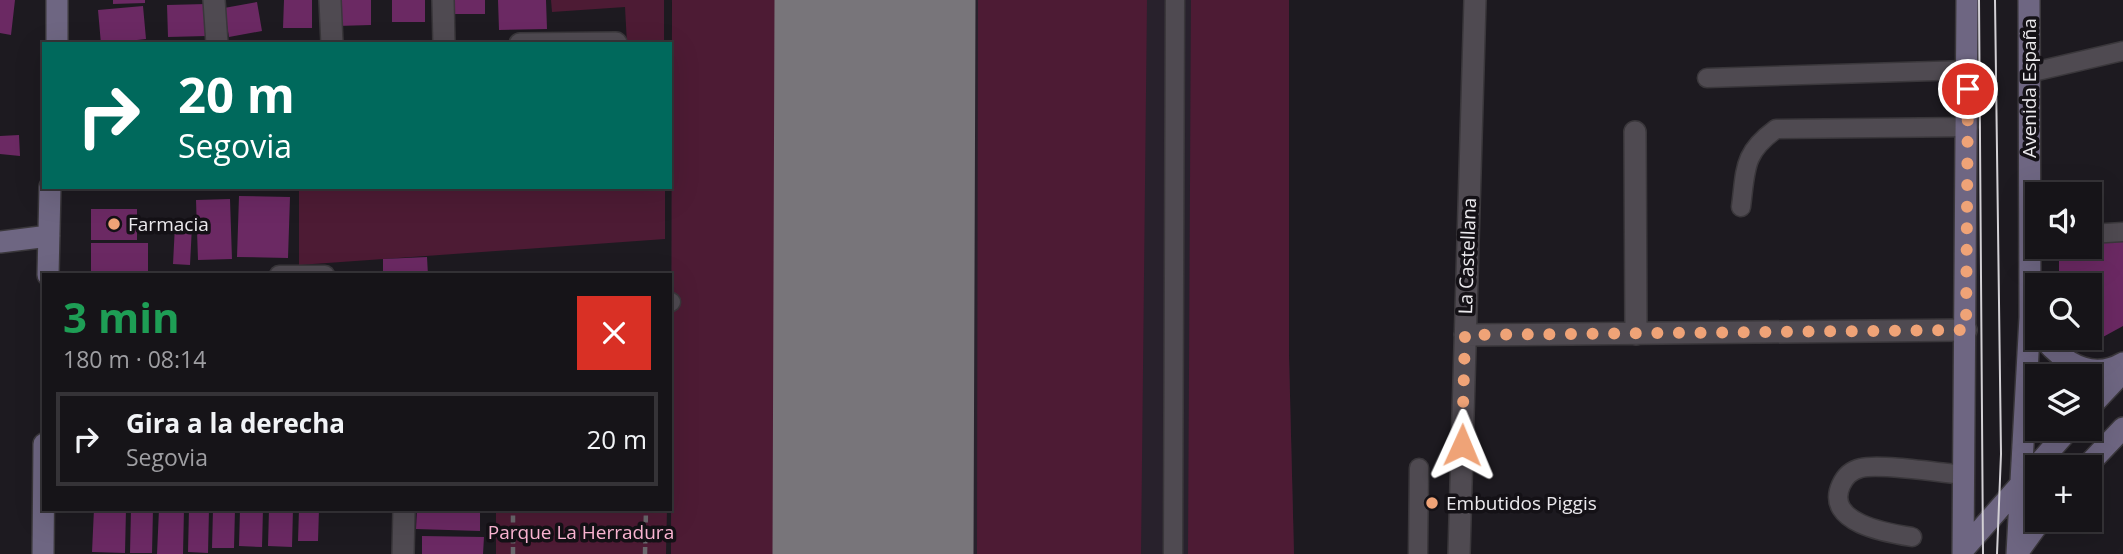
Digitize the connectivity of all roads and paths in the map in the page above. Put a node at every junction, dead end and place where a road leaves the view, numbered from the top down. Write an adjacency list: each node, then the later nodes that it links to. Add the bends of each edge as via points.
1 (57, 0): 9 (main road)
2 (214, 0): 10 (street)
3 (330, 0): 11 (street)
4 (443, 0): 12 (street)
5 (1175, 0): 52 (lane)
6 (1475, 0): 29 (street, La Castellana)
7 (1967, 0): 14 (main road)
8 (2029, 0): 15 (main road, Avenida España)
9 (57, 42)
10 (217, 42)
11 (332, 42)
12 (444, 42)
13 (2123, 51): 15 (lane)
14 (1967, 70): 16 (lane); 17 (main road)
15 (2029, 73): 19 (main road, Avenida España)
16 (1707, 78)
17 (1968, 127): 21 (lane, via 1776,129 1756,144 1746,161); 27 (main road)
18 (1635, 132): 28 (street)
19 (2032, 182)
20 (50, 189): 24 (main road)
21 (1741, 207)
22 (2123, 232): 23 (lane)
23 (2102, 233)
24 (49, 236): 25 (main road); 26 (main road)
25 (0, 242)
26 (48, 273)
27 (1966, 330): 28 (street); 39 (main road)
28 (1636, 334): 29 (street)
29 (1465, 335): 54 (street, La Castellana)
30 (2031, 350): 40 (main road, Avenida España)
31 (2056, 350): 32 (main road, via 2073,365 2093,372 2112,370)
32 (2123, 363)
33 (2123, 372): 34 (main road)
34 (2102, 394)
35 (2123, 428): 37 (main road)
36 (2059, 441): 40 (main road)
37 (2097, 455)
38 (1419, 468): 53 (lane)
39 (1964, 475): 46 (lane, via 1862,467 1845,476 1838,491 1839,505 1850,518 1882,533); 47 (main road)
40 (2021, 485): 47 (main road); 55 (main road, Avenida España)
41 (43, 511): 48 (main road)
42 (404, 511): 49 (street)
43 (513, 511): 50 (path)
44 (646, 511): 51 (path)
45 (2032, 532): 55 (main road)
46 (1912, 537)
47 (1963, 552)
48 (43, 554)
49 (403, 554)
50 (513, 554)
51 (645, 554)
52 (1173, 554)
53 (1418, 554)
54 (1459, 554)
55 (2017, 554)

